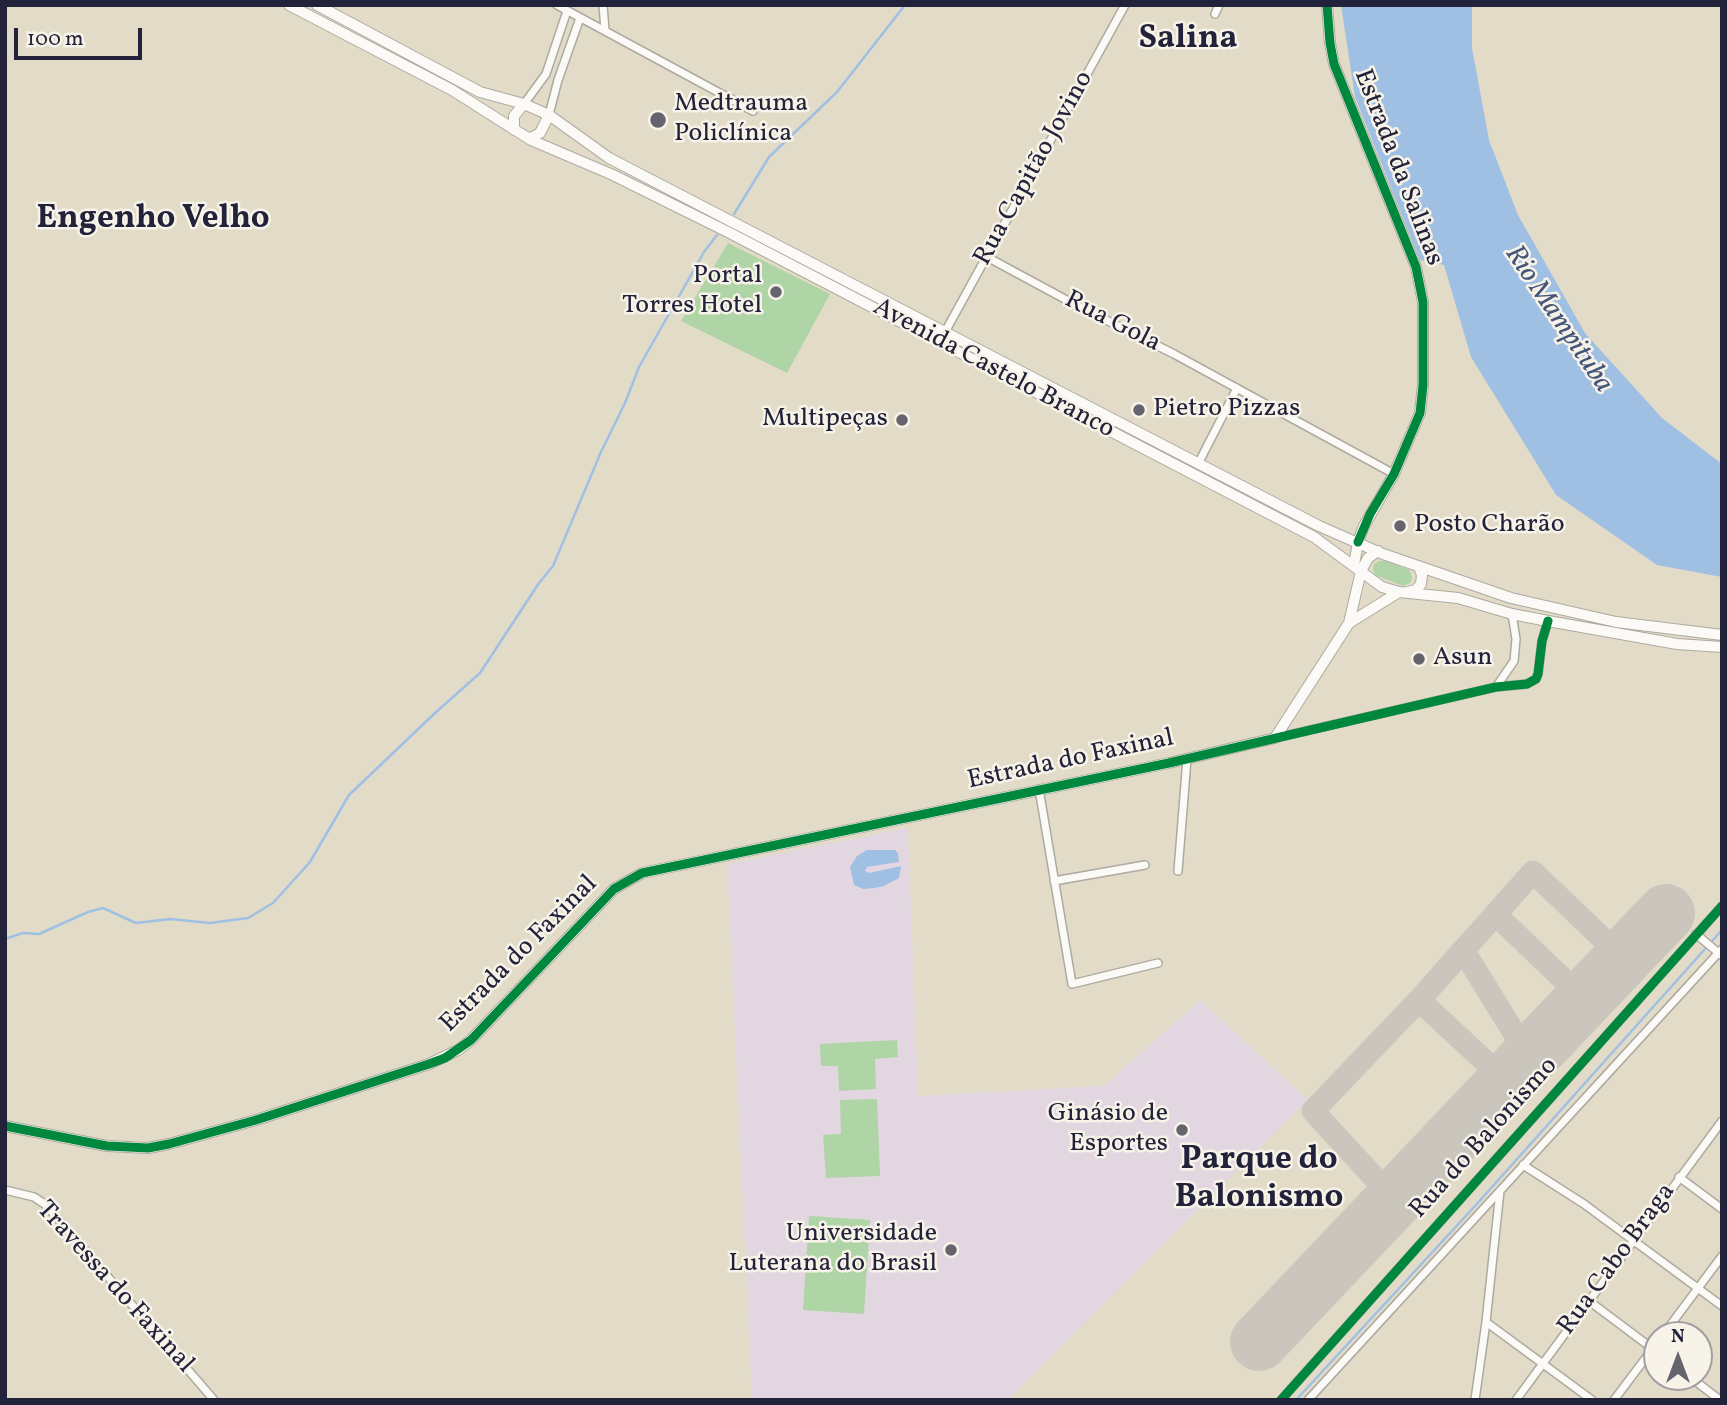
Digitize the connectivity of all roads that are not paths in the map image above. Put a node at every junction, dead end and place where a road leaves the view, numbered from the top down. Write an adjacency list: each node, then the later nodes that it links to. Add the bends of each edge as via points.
1 (289, 5): 17 (main road, Avenida Castelo Branco, via 452,90)
2 (317, 5): 14 (main road, Avenida Castelo Branco, via 480,92)
3 (557, 5): 8 (street)
4 (603, 5): 11 (street)
5 (1125, 5): 19 (street, Rua Capitão Jovino)
6 (1219, 5): 9 (street)
7 (1327, 5): 23 (main road, Estrada da Salinas, via 1334,64 1416,267 1423,302 1423,398)
8 (567, 11): 10 (street); 12 (street)
9 (1215, 14)
10 (580, 18): 11 (street); 13 (street)
11 (605, 30): 15 (street)
12 (545, 75): 13 (street); 14 (street)
13 (558, 80): 16 (street)
14 (524, 104): 16 (main road, Avenida Castelo Branco); 17 (main road, via 514,116)
15 (753, 111)
16 (549, 115): 18 (main road, via 540,133); 20 (main road, Avenida Castelo Branco, via 609,158)
17 (514, 130): 18 (main road, Avenida Castelo Branco)
18 (526, 137): 27 (main road, Avenida Castelo Branco, via 728,232 1314,537)
19 (987, 257): 20 (street, Rua Capitão Jovino); 21 (street, Rua Gola)
20 (945, 332): 22 (main road, Avenida Castelo Branco)
21 (1237, 388): 22 (street); 23 (street, Rua Gola)
22 (1198, 464): 24 (main road, Avenida Castelo Branco)
23 (1394, 474): 24 (main road, Estrada da Salinas)
24 (1358, 542): 25 (main road, Avenida Castelo Branco); 27 (main road, Estrada da Salinas)
25 (1378, 551): 26 (main road, Avenida Castelo Branco); 27 (main road)
26 (1419, 567): 28 (main road, via 1421,584); 32 (main road, Avenida Castelo Branco, via 1556,610)
27 (1357, 568): 28 (main road, Avenida Castelo Branco, via 1382,587); 31 (main road, Estrada da Salinas)
28 (1403, 592): 29 (main road, Avenida Castelo Branco, via 1458,598); 31 (main road)
29 (1512, 614): 30 (main road, Avenida Castelo Branco); 34 (street, via 1514,661)
30 (1548, 621): 33 (main road, Avenida Castelo Branco); 34 (street, via 1536,678 1527,684)
31 (1349, 623): 35 (main road)
32 (1722, 635)
33 (1722, 648)
34 (1496, 687): 35 (street)
35 (1275, 738): 36 (main road, Estrada do Faxinal)
36 (1187, 759): 37 (main road, Estrada do Faxinal); 39 (street)
37 (1039, 789): 40 (street); 46 (main road, Estrada do Faxinal, via 626,880 471,1040 429,1064 256,1120 149,1148 107,1146)
38 (1145, 865): 40 (street)
39 (1178, 871)
40 (1054, 881): 44 (street, via 1072,984)
41 (1722, 906): 42 (street, Rua do Balonismo)
42 (1699, 936): 43 (street); 63 (street, Rua do Balonismo)
43 (1719, 952): 47 (street, Rua do Balonismo)
44 (1158, 963)
45 (1722, 1121): 48 (street, Rua Cabo Braga)
46 (5, 1126)
47 (1522, 1165): 50 (street, Rua do Balonismo); 52 (street)
48 (1679, 1177): 51 (street); 52 (street, Rua Cabo Braga)
49 (5, 1190): 62 (street, Travessa do Faxinal, via 46,1205)
50 (1500, 1191): 58 (street); 64 (street, Rua do Balonismo)
51 (1722, 1209)
52 (1633, 1239): 54 (street); 55 (street, Rua Cabo Braga)
53 (1722, 1256): 54 (street)
54 (1698, 1289): 56 (street); 57 (street)
55 (1589, 1301): 59 (street); 60 (street, Rua Cabo Braga)
56 (1722, 1306)
57 (1674, 1321)
58 (1486, 1322): 60 (street); 65 (street)
59 (1643, 1339)
60 (1542, 1363): 66 (street, Rua Cabo Braga); 67 (street)
61 (1643, 1364): 68 (street)
62 (214, 1400)
63 (1281, 1400)
64 (1308, 1400)
65 (1475, 1400)
66 (1516, 1400)
67 (1592, 1400)
68 (1614, 1400)

